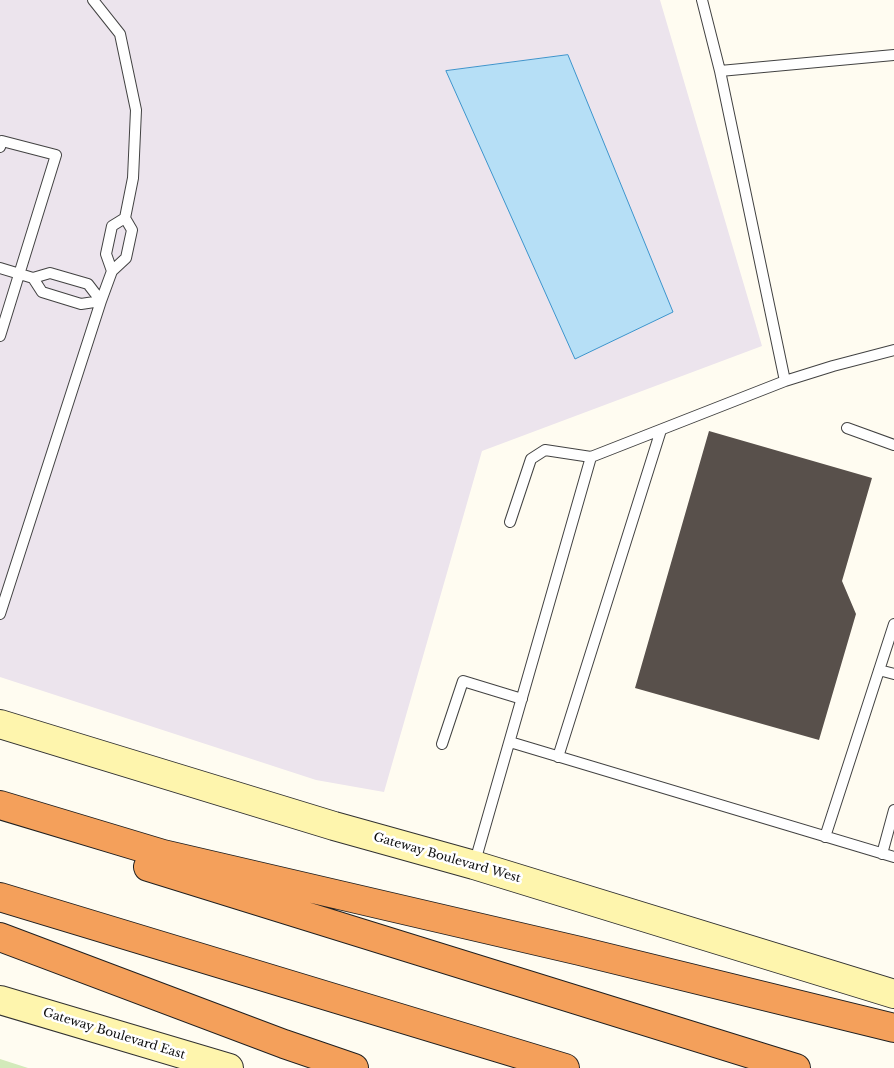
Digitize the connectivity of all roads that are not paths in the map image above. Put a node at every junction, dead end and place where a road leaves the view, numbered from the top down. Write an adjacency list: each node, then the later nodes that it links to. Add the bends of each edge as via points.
1 (93, 0): 6 (lane, via 120,34 136,110 133,178)
2 (702, 0): 4 (lane)
3 (894, 55): 4 (lane)
4 (720, 71): 14 (lane)
5 (0, 147): 9 (lane, via 2,141 56,156)
6 (125, 218): 8 (lane, via 132,230 126,258); 8 (lane, via 112,226 106,254)
7 (0, 268): 9 (lane)
8 (112, 271): 11 (lane)
9 (19, 274): 10 (lane); 12 (lane)
10 (33, 278): 11 (lane, via 42,292 81,304); 11 (lane, via 50,273 88,284)
11 (101, 301): 20 (lane)
12 (0, 336)
13 (894, 350): 14 (lane)
14 (785, 381): 16 (lane)
15 (847, 428): 17 (lane)
16 (660, 430): 18 (lane); 28 (lane)
17 (894, 445)
18 (591, 457): 19 (lane, via 545,450 531,460); 24 (lane)
19 (510, 522)
20 (0, 614)
21 (894, 624): 22 (lane)
22 (879, 670): 23 (lane); 32 (lane)
23 (894, 674)
24 (522, 699): 26 (lane); 27 (lane, via 463,681)
25 (0, 724): 35 (main road, Gateway Boulevard West, via 334,826)
26 (510, 742): 28 (lane); 35 (lane)
27 (442, 744)
28 (558, 757): 32 (lane)
29 (0, 805): 40 (highway, via 163,854 590,953)
30 (894, 810): 33 (lane)
31 (0, 822): 44 (highway)
32 (824, 837): 33 (lane)
33 (882, 854): 34 (lane)
34 (894, 858)
35 (474, 865): 38 (main road, Gateway Boulevard West)
36 (0, 897): 43 (highway)
37 (0, 937): 42 (highway)
38 (894, 994)
39 (0, 1000): 41 (main road, Gateway Boulevard East)
40 (894, 1028)
41 (229, 1068)
42 (354, 1068)
43 (565, 1068)
44 (796, 1068)

